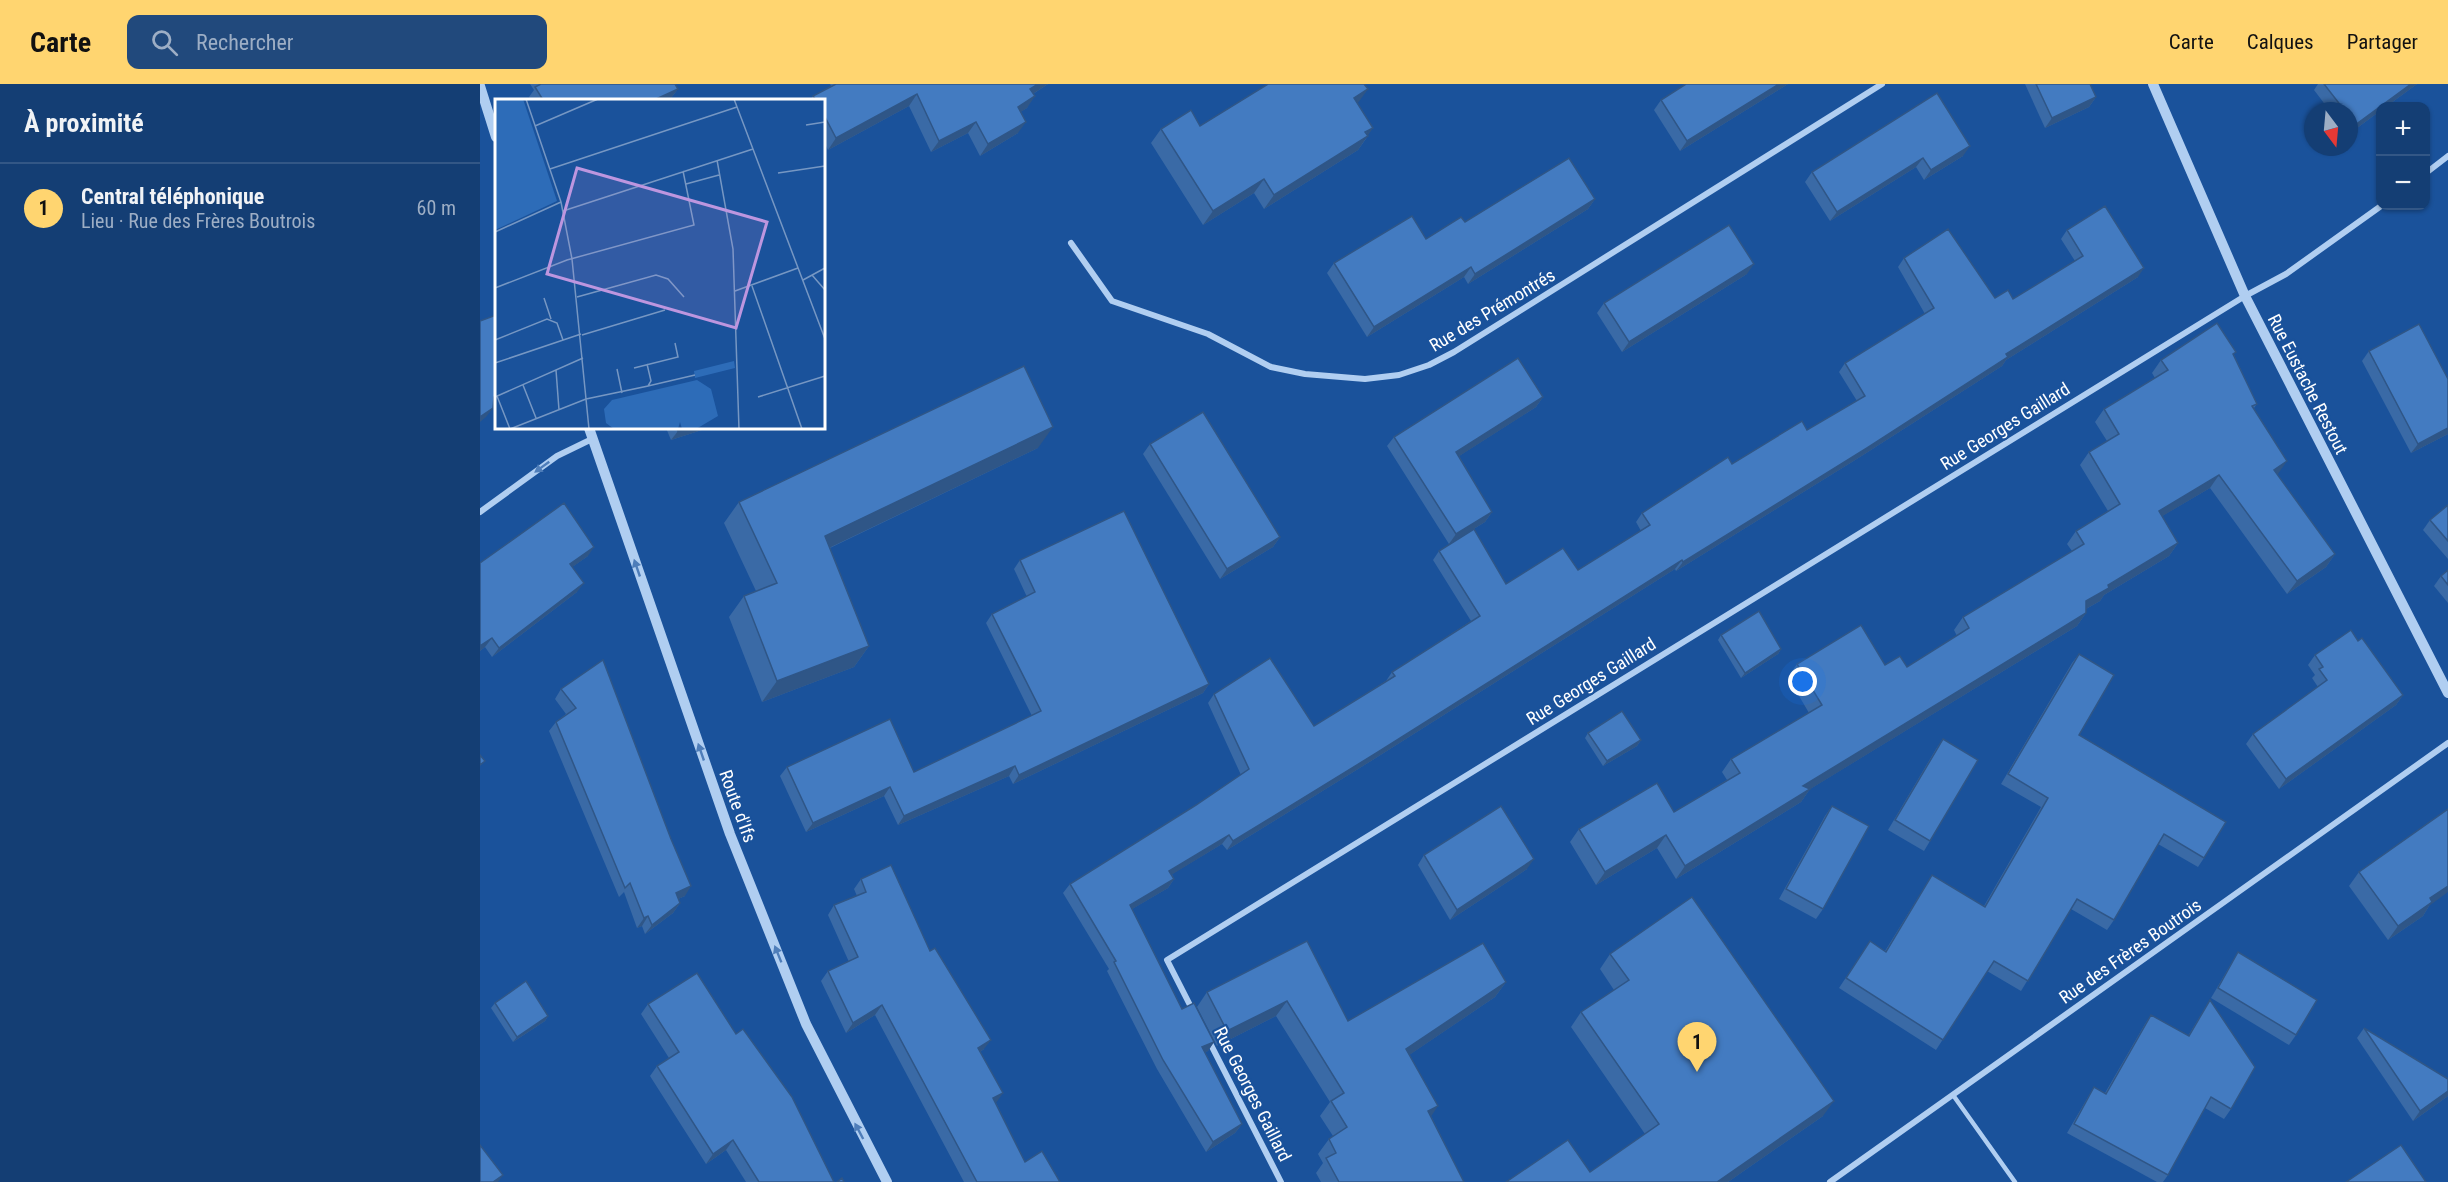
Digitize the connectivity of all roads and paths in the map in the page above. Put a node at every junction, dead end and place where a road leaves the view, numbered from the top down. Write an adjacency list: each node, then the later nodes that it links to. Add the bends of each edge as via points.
1 (1882, 84): 8 (street, Rue des Prémontrés, via 1454,352 1399,375 1350,379 1271,368 1208,334 1112,301)
2 (2153, 84): 9 (street, Rue Eustache Restout)
3 (480, 86): 4 (street)
4 (495, 134)
5 (2448, 156): 6 (street)
6 (2430, 170)
7 (2376, 210): 9 (street, via 2286,274)
8 (1071, 243)
9 (2245, 296): 13 (street, Rue Eustache Restout); 15 (street, Rue Georges Gaillard, via 1167,960)
10 (589, 429): 11 (street, Route d'Ifs)
11 (592, 439): 12 (street, one-way to 12, via 557,456); 18 (street, Route d'Ifs, one-way to 11, via 806,1024 730,834)
12 (480, 512)
13 (2448, 693)
14 (2448, 743): 17 (street, Rue des Frères Boutrois)
15 (1200, 1023)
16 (1205, 1034): 19 (street, Rue Georges Gaillard)
17 (1953, 1095): 20 (street, Rue des Frères Boutrois); 21 (lane)
18 (887, 1182)
19 (1281, 1182)
20 (1830, 1182)
21 (2015, 1182)

